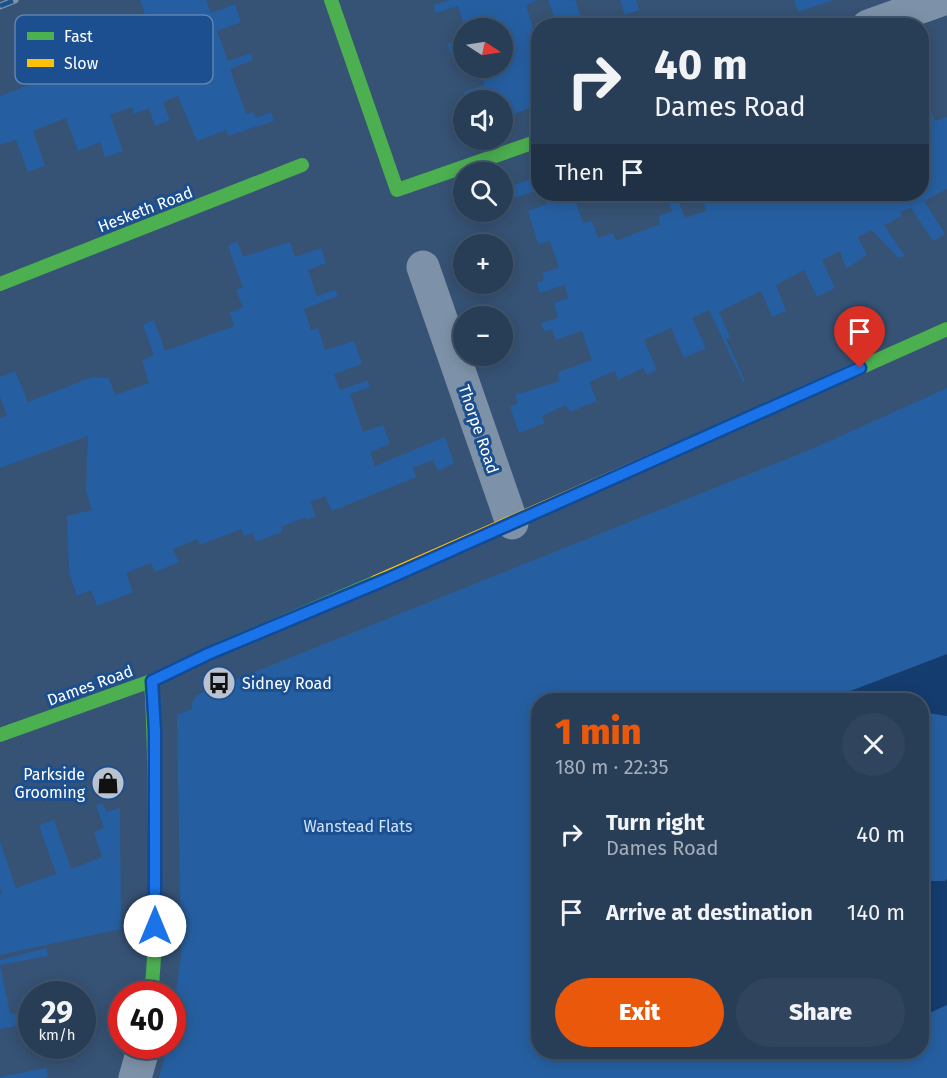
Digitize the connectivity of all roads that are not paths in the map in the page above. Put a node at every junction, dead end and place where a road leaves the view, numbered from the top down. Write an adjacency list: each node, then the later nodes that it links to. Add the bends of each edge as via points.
1 (331, 0): 4 (main road, via 397,190)
2 (941, 0): 3 (street)
3 (890, 18)
4 (531, 143)
5 (302, 165): 7 (main road, Hesketh Road)
6 (423, 267): 9 (street, Thorpe Road)
7 (0, 284)
8 (947, 329): 9 (main road, Dames Road)
9 (512, 523): 10 (main road, Dames Road)
10 (152, 681): 11 (main road, Dames Road); 12 (main road)
11 (0, 735)
12 (152, 981)
13 (140, 1059): 14 (street)
14 (135, 1078)

